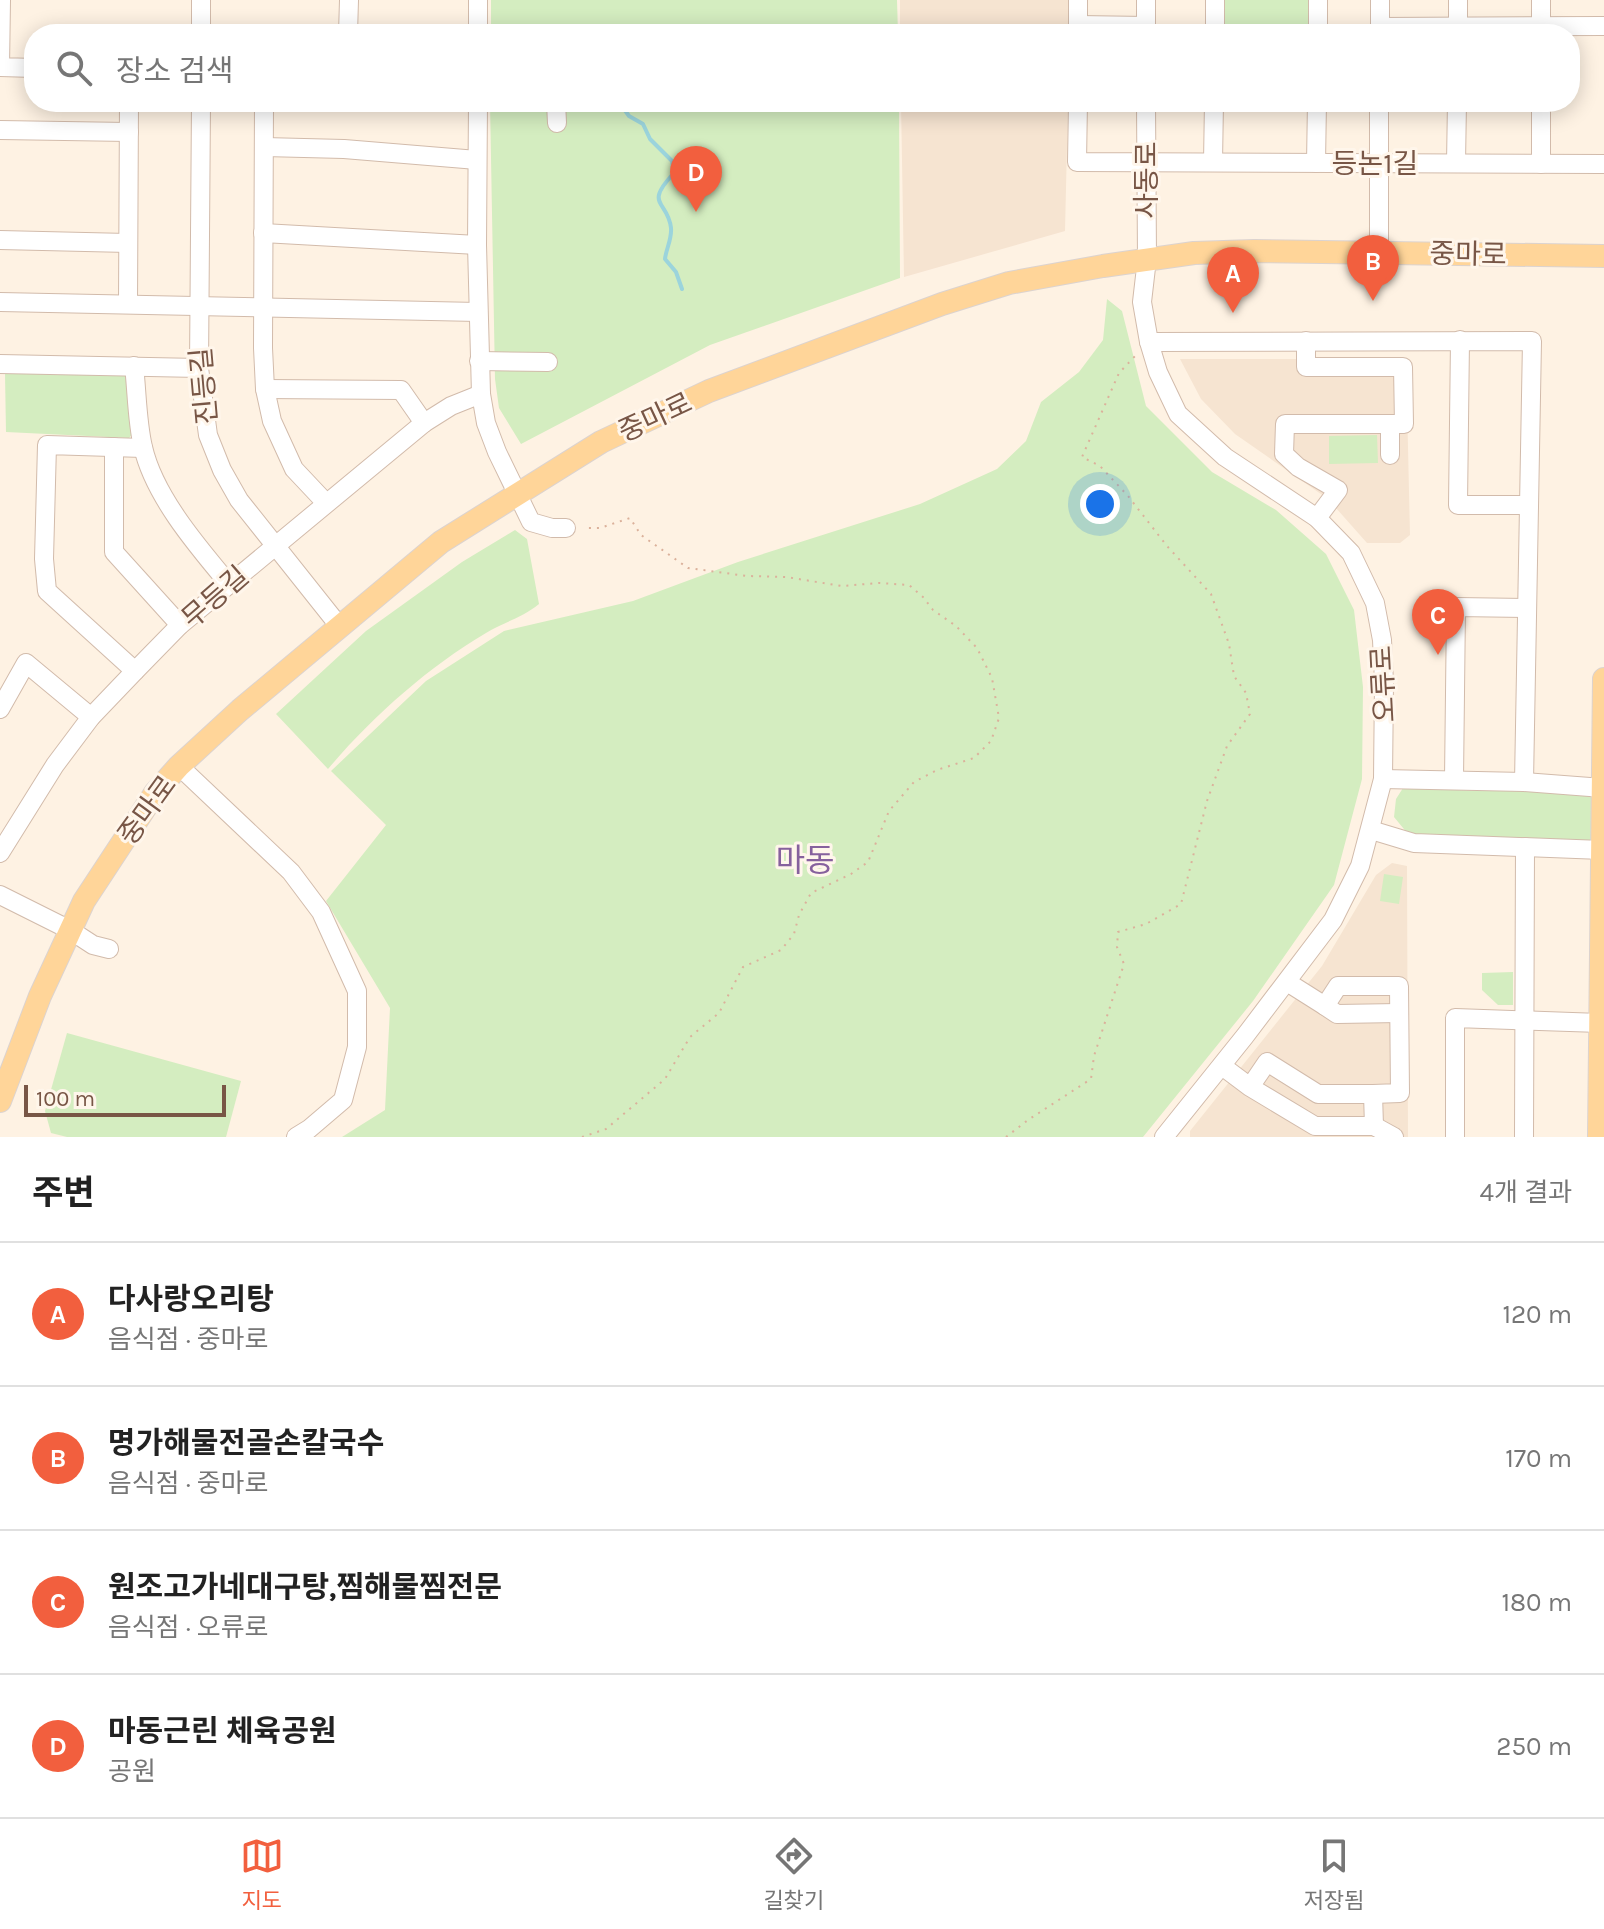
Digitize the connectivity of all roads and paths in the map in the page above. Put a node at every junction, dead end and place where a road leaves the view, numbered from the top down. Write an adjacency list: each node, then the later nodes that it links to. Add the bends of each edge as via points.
1 (1, 0): 24 (street, via 0,67)
2 (201, 0): 12 (street)
3 (349, 0): 13 (street)
4 (478, 0): 14 (street)
5 (1078, 0): 15 (street)
6 (1146, 0): 16 (street)
7 (1215, 0): 17 (street)
8 (1318, 0): 18 (street)
9 (1380, 0): 19 (street)
10 (1458, 0): 20 (street)
11 (1541, 0): 21 (street)
12 (201, 24)
13 (348, 24)
14 (478, 24)
15 (1078, 24)
16 (1146, 24)
17 (1215, 24)
18 (1318, 24)
19 (1380, 24)
20 (1458, 24)
21 (1541, 24)
22 (1604, 26): 23 (street)
23 (1580, 28)
24 (24, 68)
25 (129, 112): 39 (street)
26 (201, 112): 58 (street, 진등길)
27 (264, 112): 40 (street)
28 (478, 112): 41 (street)
29 (556, 112): 37 (street)
30 (1078, 112): 42 (street, 등논1길, via 1077,162)
31 (1146, 112): 42 (street, 사동로)
32 (1214, 112): 43 (street)
33 (1317, 112): 44 (street)
34 (1379, 112): 45 (street)
35 (1457, 112): 46 (street)
36 (1541, 112): 47 (street)
37 (557, 123)
38 (0, 130): 39 (street)
39 (129, 132): 51 (street)
40 (264, 147): 41 (street); 49 (street)
41 (477, 160): 52 (street)
42 (1145, 162): 43 (street, 등논1길); 55 (street, 사동로)
43 (1213, 162): 44 (street, 등논1길)
44 (1316, 163): 45 (street, 등논1길)
45 (1379, 163): 46 (street, 등논1길); 53 (street)
46 (1456, 163): 47 (street, 등논1길)
47 (1541, 164): 48 (street, 등논1길)
48 (1604, 164)
49 (263, 233): 52 (street); 59 (street)
50 (0, 240): 51 (street)
51 (128, 243): 57 (street)
52 (477, 245): 60 (street)
53 (1379, 253): 54 (main road, 중마로); 55 (main road, 중마로, via 1254,251)
54 (1604, 256)
55 (1147, 259): 63 (street, 오류로, via 1142,302); 76 (main road, 중마로, via 1009,283 870,330 709,391 601,442)
56 (0, 302): 57 (street)
57 (128, 304): 58 (street)
58 (200, 305): 59 (street); 68 (street, 진등길)
59 (263, 306): 60 (street); 69 (street)
60 (478, 312): 64 (street)
61 (1460, 340): 62 (street); 78 (street, via 1458,505); 78 (street, via 1532,341)
62 (1306, 341): 63 (street); 72 (street, via 1306,367 1403,367 1404,424)
63 (1149, 342): 79 (street, 오류로, via 1178,414 1225,457); 116 (path, via 1119,373 1082,457 1100,466 1211,594 1250,714 1227,746 1207,801 1181,904 1146,924 1118,932 1124,964 1091,1079)
64 (479, 361): 65 (street); 70 (street)
65 (548, 362)
66 (0, 364): 67 (street)
67 (134, 366): 68 (street); 74 (street)
68 (199, 368): 82 (street, 진등길, via 208,435 222,470)
69 (265, 389): 71 (street, via 401,390); 77 (street, via 272,421 294,469)
70 (481, 394): 71 (street, 무등길); 76 (street, via 486,423)
71 (424, 423): 77 (street, 무등길)
72 (1390, 424): 75 (street); 79 (street, via 1285,424 1284,454 1338,490)
73 (114, 447): 74 (street); 85 (street, via 114,552); 87 (street, via 47,445 47,591)
74 (143, 448): 83 (street, via 162,493)
75 (1390, 455)
76 (517, 493): 80 (street, via 531,522); 86 (main road, 중마로, via 441,542)
77 (326, 503): 82 (street, 무등길)
78 (1529, 505): 84 (street)
79 (1317, 518): 92 (street, 오류로, via 1351,553 1375,603 1384,682)
80 (566, 528)
81 (588, 528): 115 (path, via 630,518 641,535 678,562 710,572 842,586 909,585 977,648 992,678 999,718 991,741 974,758 914,782 889,811 868,862 811,893 794,934 781,950 743,967 719,1013 690,1037 665,1079 606,1129)
82 (274, 546): 83 (street, 무등길); 86 (street, 진등길)
83 (229, 584): 85 (street, 무등길)
84 (1527, 608): 93 (street, via 1456,607); 94 (street)
85 (180, 625): 87 (street, 무등길)
86 (340, 627): 91 (main road, 중마로)
87 (135, 671): 90 (street, 무등길)
88 (1604, 679): 95 (main road)
89 (0, 709): 90 (street, via 26,663)
90 (91, 717): 96 (street, 무등길)
91 (179, 766): 102 (main road, 중마로, via 155,793); 114 (street, via 291,872 321,912 357,991 357,1047 343,1100)
92 (1383, 779): 93 (street); 97 (street, 오류로)
93 (1454, 779): 94 (street)
94 (1524, 782): 95 (street)
95 (1603, 788): 99 (main road)
96 (8, 821): 100 (street, 무등길)
97 (1371, 830): 98 (street, via 1414,843); 104 (street, 오류로, via 1333,920)
98 (1525, 847): 99 (street); 107 (street)
99 (1602, 850): 108 (main road)
100 (0, 853)
101 (0, 895): 102 (street)
102 (70, 930): 103 (street); 112 (main road, 중마로)
103 (109, 949)
104 (1287, 982): 105 (street); 109 (street, 오류로)
105 (1325, 1006): 106 (street, via 1337,1014); 106 (street, via 1338,986 1399,986)
106 (1399, 1013): 111 (street, via 1400,1093)
107 (1525, 1019): 108 (street); 119 (street, via 1455,1018); 120 (street)
108 (1600, 1023): 121 (main road)
109 (1222, 1066): 110 (street); 117 (street, 오류로)
110 (1250, 1087): 111 (street, via 1267,1062 1318,1094); 113 (street, via 1315,1126)
111 (1373, 1094): 113 (street)
112 (0, 1101)
113 (1374, 1126): 118 (street)
114 (296, 1137)
115 (582, 1137)
116 (1006, 1137)
117 (1164, 1137)
118 (1394, 1137)
119 (1455, 1137)
120 (1524, 1137)
121 (1599, 1137)

